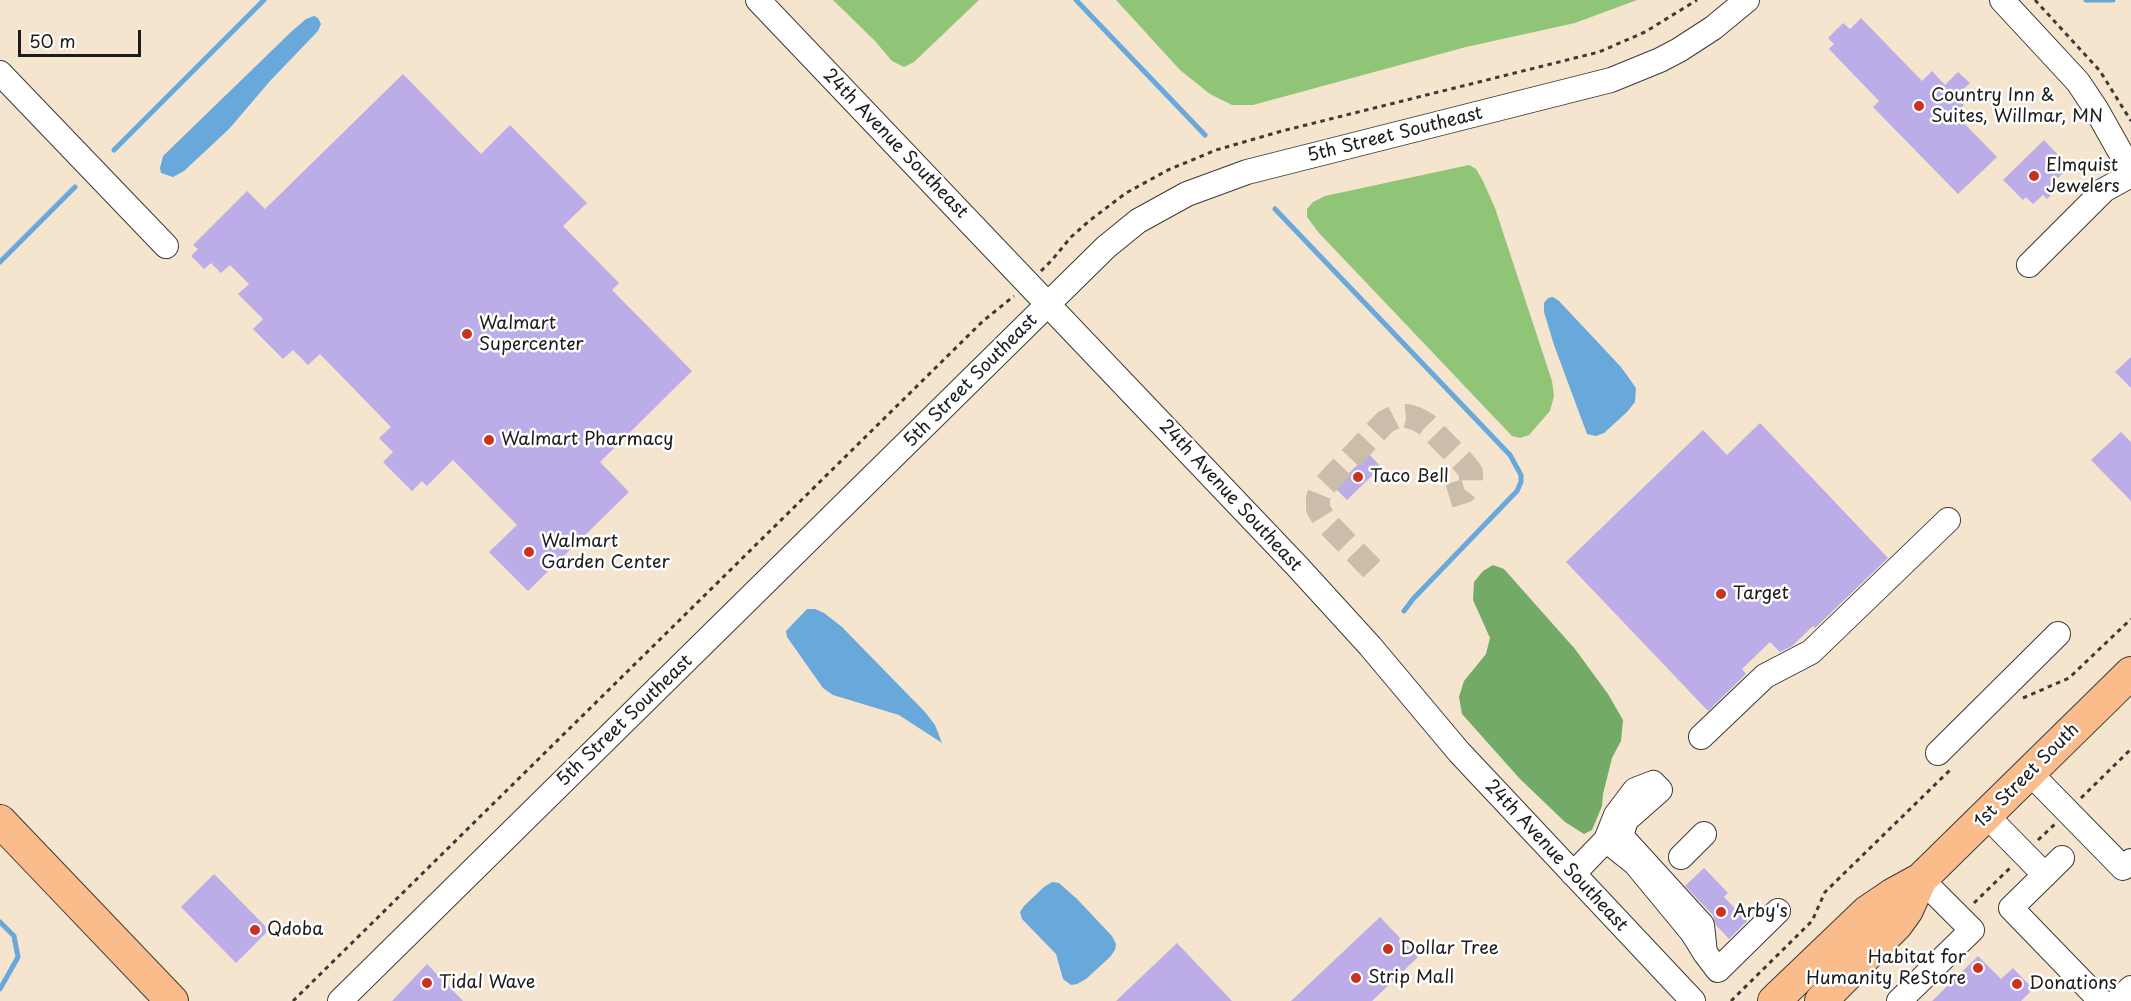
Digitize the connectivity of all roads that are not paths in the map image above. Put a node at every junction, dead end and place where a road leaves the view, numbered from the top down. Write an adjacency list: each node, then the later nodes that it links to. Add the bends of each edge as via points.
1 (758, 0): 8 (street, 24th Avenue Southeast)
2 (1747, 0): 8 (street, 5th Street Southeast, via 1679,50 1611,80 1247,172 1187,194 1123,233)
3 (2002, 0): 5 (street, via 2078,82)
4 (0, 73): 6 (street)
5 (2131, 173): 7 (street, via 2104,190)
6 (166, 246)
7 (2029, 265)
8 (1048, 304): 24 (street, 24th Avenue Southeast, via 1298,566 1446,738); 31 (street, 5th Street Southeast)
9 (1948, 520): 12 (street, via 1811,652 1765,675)
10 (2058, 634): 13 (street)
11 (2131, 673): 14 (main road, 1st Street South)
12 (1701, 737)
13 (1945, 760)
14 (2030, 773): 17 (main road, 1st Street South); 23 (street, via 2123,868)
15 (1660, 790): 16 (street)
16 (1631, 805): 20 (street, via 1616,816); 28 (street, via 1621,836 1702,925)
17 (1987, 816): 25 (street); 26 (main road, 1st Street South)
18 (0, 821): 30 (main road)
19 (1704, 834): 21 (street)
20 (1605, 840): 24 (street); 28 (street, via 1635,863)
21 (1681, 857)
22 (2062, 858): 25 (street)
23 (2131, 861)
24 (1573, 874): 32 (street, 24th Avenue Southeast)
25 (2044, 875): 36 (street, via 2011,908)
26 (1922, 879): 33 (main road, 1st Street South, via 1867,912); 34 (main road, 1st Street South, via 1897,924); 35 (street, via 1972,930)
27 (1778, 911): 28 (street, via 1718,970)
28 (1705, 952)
29 (2131, 988): 37 (street)
30 (172, 1001)
31 (340, 1001)
32 (1693, 1001)
33 (1774, 1001)
34 (1821, 1001)
35 (1899, 1001)
36 (2101, 1001)
37 (2117, 1001)

